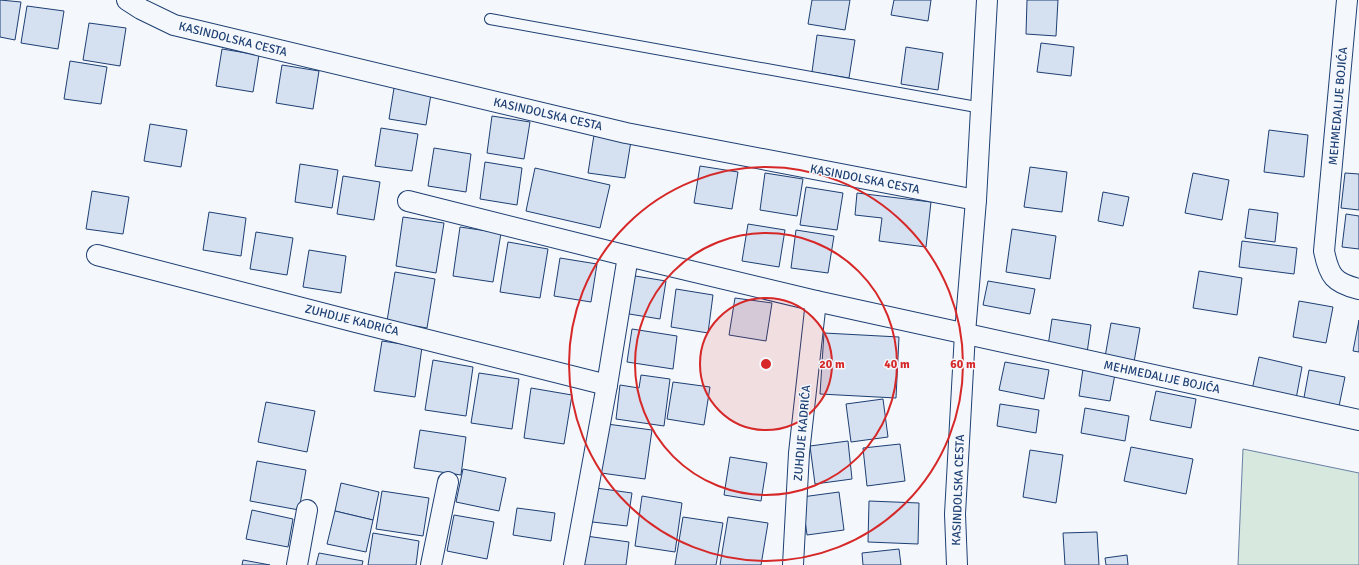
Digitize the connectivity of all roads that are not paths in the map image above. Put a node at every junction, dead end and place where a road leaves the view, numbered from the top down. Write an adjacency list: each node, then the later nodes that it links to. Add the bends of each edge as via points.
1 (127, 0): 6 (street, KASINDOLSKA CESTA, via 174,25 626,133)
2 (988, 0): 5 (street, KASINDOLSKA CESTA)
3 (1347, 0): 10 (street, MEHMEDALIJE BOJIĆA, via 1324,251 1328,268 1336,279 1346,286)
4 (490, 19): 5 (lane)
5 (982, 108): 6 (street, KASINDOLSKA CESTA)
6 (976, 200): 12 (street, KASINDOLSKA CESTA)
7 (408, 201): 9 (street)
8 (97, 255): 13 (street, ZUHDIJE KADRIĆA)
9 (628, 256): 11 (street); 13 (street)
10 (1359, 289)
11 (816, 300): 12 (street); 20 (street, ZUHDIJE KADRIĆA, via 799,453)
12 (965, 333): 14 (street, MEHMEDALIJE BOJIĆA); 21 (street, KASINDOLSKA CESTA, via 955,514)
13 (607, 384): 19 (street)
14 (1359, 420)
15 (448, 482): 18 (street)
16 (307, 510): 17 (street)
17 (296, 565)
18 (431, 565)
19 (574, 565)
20 (793, 565)
21 (957, 565)

